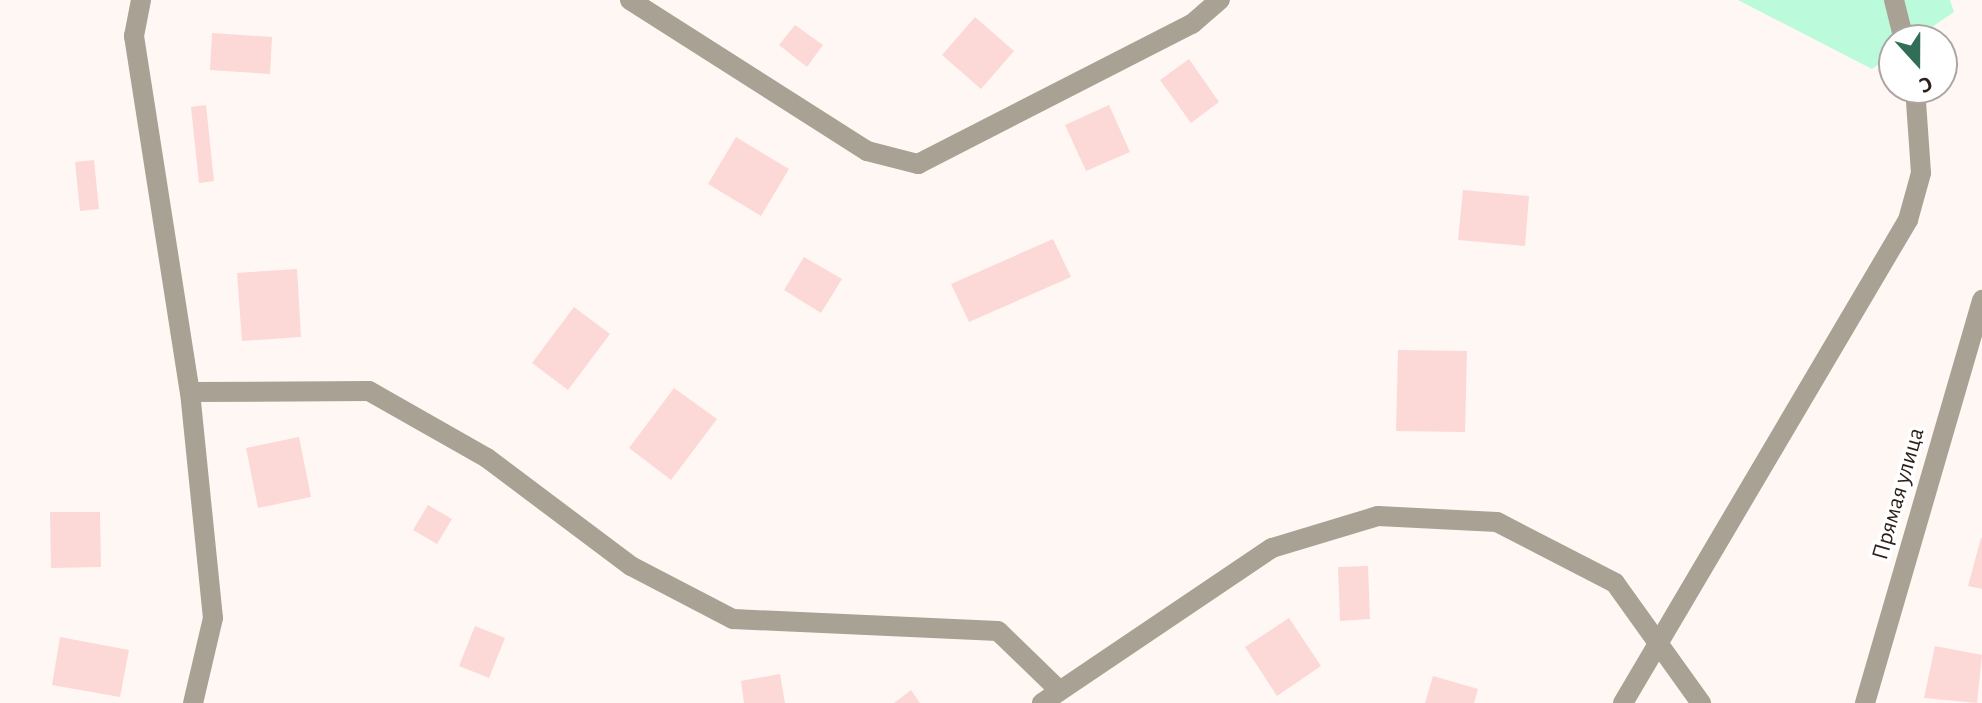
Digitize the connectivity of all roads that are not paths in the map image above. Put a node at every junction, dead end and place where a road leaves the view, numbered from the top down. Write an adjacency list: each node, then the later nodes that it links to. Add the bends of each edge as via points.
1 (141, 0): 8 (street, via 134,36)
2 (630, 0): 3 (street, via 867,151 918,164 1192,24)
3 (1220, 0)
4 (1894, 0): 5 (street)
5 (1900, 24)
6 (1916, 104): 9 (street, via 1921,173 1908,220)
7 (1982, 300): 15 (street, Прямая улица)
8 (190, 392): 10 (street, via 369,391 487,458 631,566 733,619 998,631); 11 (street, via 213,618)
9 (1662, 639): 10 (street, via 1615,583 1497,522 1378,516 1272,548); 13 (street); 14 (street)
10 (1060, 691): 12 (street)
11 (193, 703)
12 (1042, 703)
13 (1623, 703)
14 (1701, 703)
15 (1865, 703)

